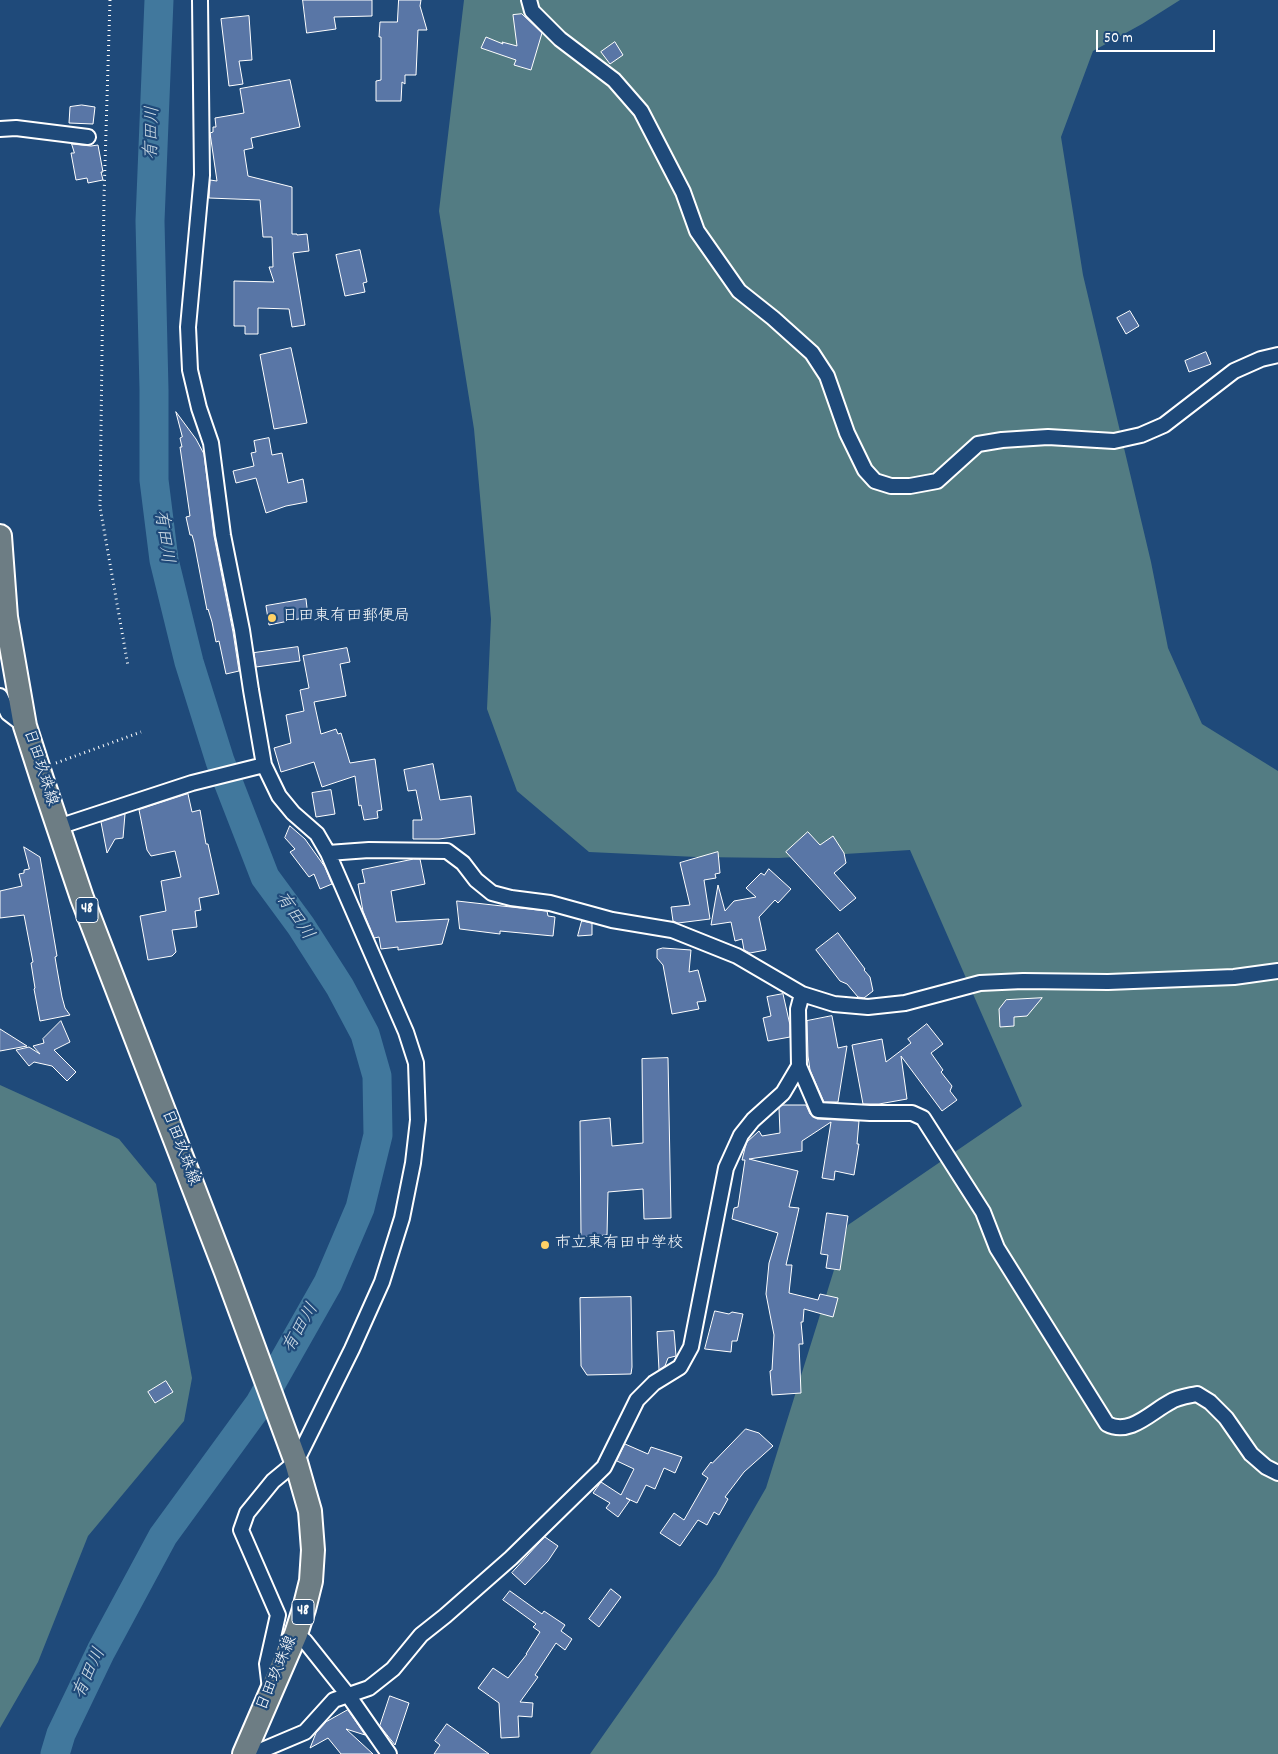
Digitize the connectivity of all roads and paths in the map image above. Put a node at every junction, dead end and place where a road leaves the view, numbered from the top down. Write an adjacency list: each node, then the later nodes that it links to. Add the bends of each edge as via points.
1 (110, 0): 8 (path, via 100,507)
2 (200, 0): 12 (street, via 202,175 188,328 190,370 212,443 223,534)
3 (529, 0): 6 (street, via 532,11 560,40 614,80 641,111 683,192 697,231 739,291 812,353 827,376 850,440 865,470 875,481 890,486 910,486 937,481 978,444 1048,437 1114,441 1141,435 1164,425 1234,371)
4 (0, 129): 5 (street)
5 (88, 137)
6 (1278, 355)
7 (0, 536): 10 (main road, 日田玖珠線 / 48, via 6,617)
8 (128, 666)
9 (0, 696): 10 (street, via 8,712)
10 (25, 726): 13 (main road, 日田玖珠線 / 48)
11 (141, 732): 13 (path)
12 (264, 765): 14 (street, via 192,783); 15 (street, via 278,796 317,834)
13 (39, 769): 14 (main road, 日田玖珠線 / 48)
14 (58, 827): 19 (main road, 日田玖珠線 / 48)
15 (328, 853): 17 (street, via 447,851 492,893 672,930 737,956); 19 (street, via 406,1032 416,1063 418,1120 402,1218 382,1282 352,1349)
16 (1278, 971): 17 (street, via 1234,977 980,983 905,1003 868,1007 834,1004)
17 (802, 994): 18 (street, via 798,1009)
18 (799, 1066): 20 (street, via 818,1110 912,1113 923,1118 983,1212 997,1248 1107,1424 1116,1428 1134,1424 1172,1400 1197,1394 1226,1418 1251,1454); 23 (street, via 784,1094 753,1120 741,1135 726,1168 691,1348 680,1367 654,1383 637,1400 604,1467 590,1482 511,1558 421,1635 393,1669 370,1688)
19 (293, 1454): 21 (main road, 日田玖珠線 / 48, via 310,1511 313,1550 311,1581); 22 (street, via 247,1513 241,1530 278,1615 267,1664)
20 (1278, 1473)
21 (296, 1634): 22 (main road, 日田玖珠線 / 48); 23 (street)
22 (270, 1692): 24 (main road, 日田玖珠線 / 48)
23 (348, 1695): 25 (street, via 334,1700 305,1732); 26 (street)
24 (244, 1754)
25 (253, 1754)
26 (389, 1754)

